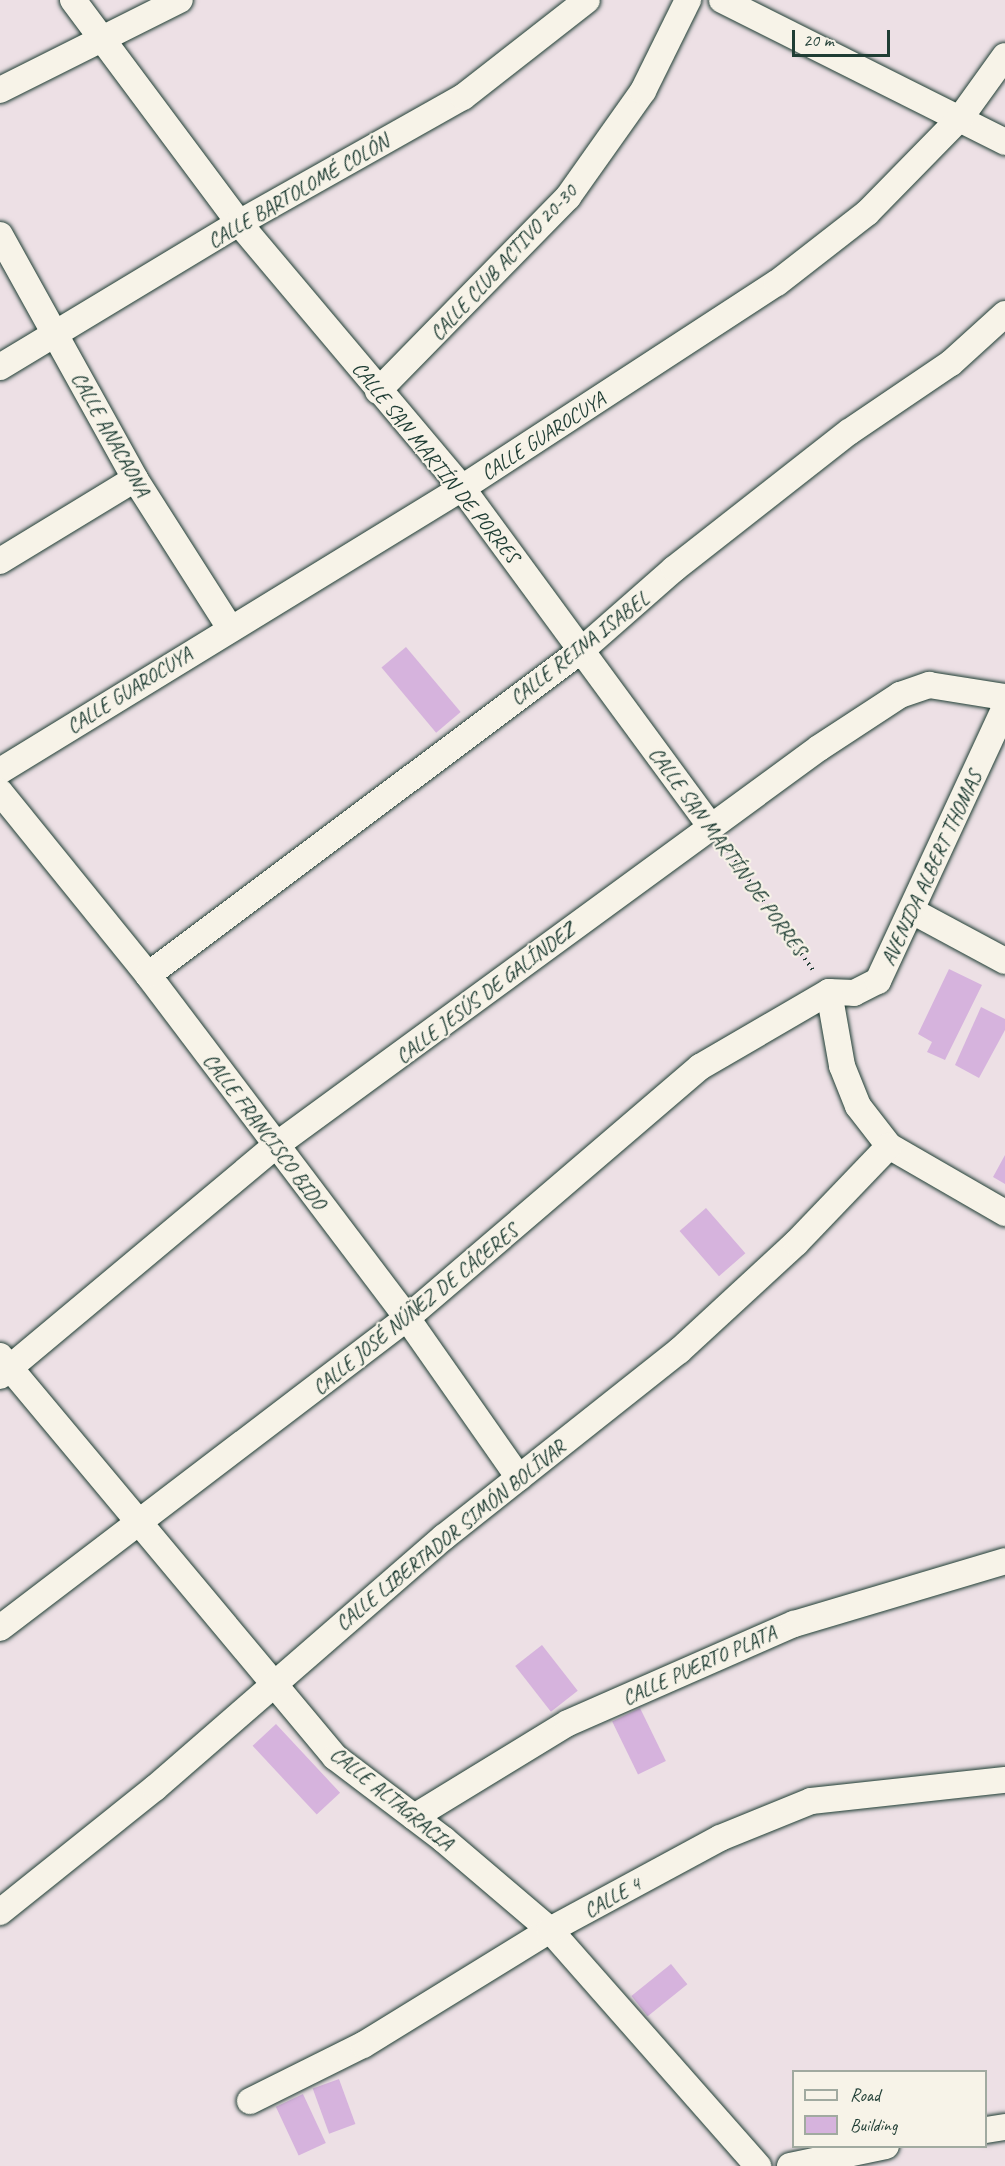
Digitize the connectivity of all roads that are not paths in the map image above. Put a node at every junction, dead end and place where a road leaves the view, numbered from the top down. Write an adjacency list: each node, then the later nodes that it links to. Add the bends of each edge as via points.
1 (73, 0): 6 (street, CALLE SAN MARTÍN DE PORRES)
2 (180, 0): 6 (street)
3 (587, 0): 11 (street, CALLE BARTOLOMÉ COLÓN, via 463,97)
4 (688, 0): 16 (street, CALLE CLUB ACTIVO 20-30, via 643,91 568,197)
5 (722, 0): 9 (street)
6 (100, 38): 8 (street); 11 (street, CALLE SAN MARTÍN DE PORRES)
7 (1005, 56): 9 (street, CALLE GUAROCUYA)
8 (0, 90)
9 (961, 117): 10 (street); 18 (street, CALLE GUAROCUYA, via 867,213 777,283)
10 (1005, 142)
11 (239, 223): 14 (street, CALLE BARTOLOMÉ COLÓN); 16 (street, CALLE SAN MARTÍN DE PORRES)
12 (0, 235): 14 (street, CALLE ANACAONA)
13 (1005, 314): 21 (street, CALLE REINA ISABEL, via 951,363 849,432 674,569)
14 (58, 337): 15 (street, CALLE BARTOLOMÉ COLÓN); 17 (street, CALLE ANACAONA)
15 (0, 368)
16 (378, 391): 18 (street, CALLE SAN MARTÍN DE PORRES)
17 (135, 479): 19 (street); 20 (street, CALLE ANACAONA)
18 (462, 488): 20 (street, CALLE GUAROCUYA); 21 (street, CALLE SAN MARTÍN DE PORRES)
19 (0, 561)
20 (230, 628): 23 (street, CALLE GUAROCUYA)
21 (583, 649): 25 (street, CALLE SAN MARTÍN DE PORRES); 28 (street, CALLE REINA ISABEL)
22 (1004, 710): 25 (street, CALLE JESÚS DE GALÍNDEZ, via 929,685 900,695); 26 (street, AVENIDA ALBERT THOMAS)
23 (0, 771)
24 (0, 792): 28 (street, CALLE FRANCISCO BIDO)
25 (710, 826): 30 (street, CALLE JESÚS DE GALÍNDEZ)
26 (914, 912): 27 (street); 29 (street, AVENIDA ALBERT THOMAS, via 878,981 854,993)
27 (1005, 961)
28 (148, 975): 30 (street, CALLE FRANCISCO BIDO)
29 (829, 992): 31 (street, via 842,1066 858,1106); 33 (street, CALLE JOSÉ NÚÑEZ DE CÁCERES, via 700,1067)
30 (275, 1146): 33 (street, CALLE FRANCISCO BIDO); 34 (street, CALLE JESÚS DE GALÍNDEZ)
31 (889, 1146): 32 (street); 35 (street, CALLE LIBERTADOR SIMÓN BOLÍVAR, via 796,1243 679,1351)
32 (1005, 1213)
33 (407, 1318): 35 (street, CALLE FRANCISCO BIDO); 36 (street, CALLE JOSÉ NÚÑEZ DE CÁCERES, via 293,1409)
34 (3, 1367): 36 (street, CALLE ALTAGRACIA)
35 (519, 1478): 39 (street, CALLE LIBERTADOR SIMÓN BOLÍVAR)
36 (136, 1520): 38 (street, CALLE JOSÉ NÚÑEZ DE CÁCERES); 39 (street, CALLE ALTAGRACIA)
37 (1005, 1561): 41 (street, CALLE PUERTO PLATA, via 783,1628 568,1723)
38 (0, 1628)
39 (275, 1684): 41 (street, CALLE ALTAGRACIA, via 335,1757); 42 (street, CALLE LIBERTADOR SIMÓN BOLÍVAR)
40 (1005, 1780): 43 (street, CALLE 4, via 811,1801 720,1838)
41 (414, 1817): 43 (street, CALLE ALTAGRACIA)
42 (0, 1911)
43 (550, 1930): 44 (street, CALLE 4, via 363,2045); 48 (street, CALLE ALTAGRACIA)
44 (250, 2101)
45 (1005, 2127): 46 (street)
46 (987, 2130)
47 (876, 2148): 49 (street)
48 (758, 2166)
49 (790, 2166)

